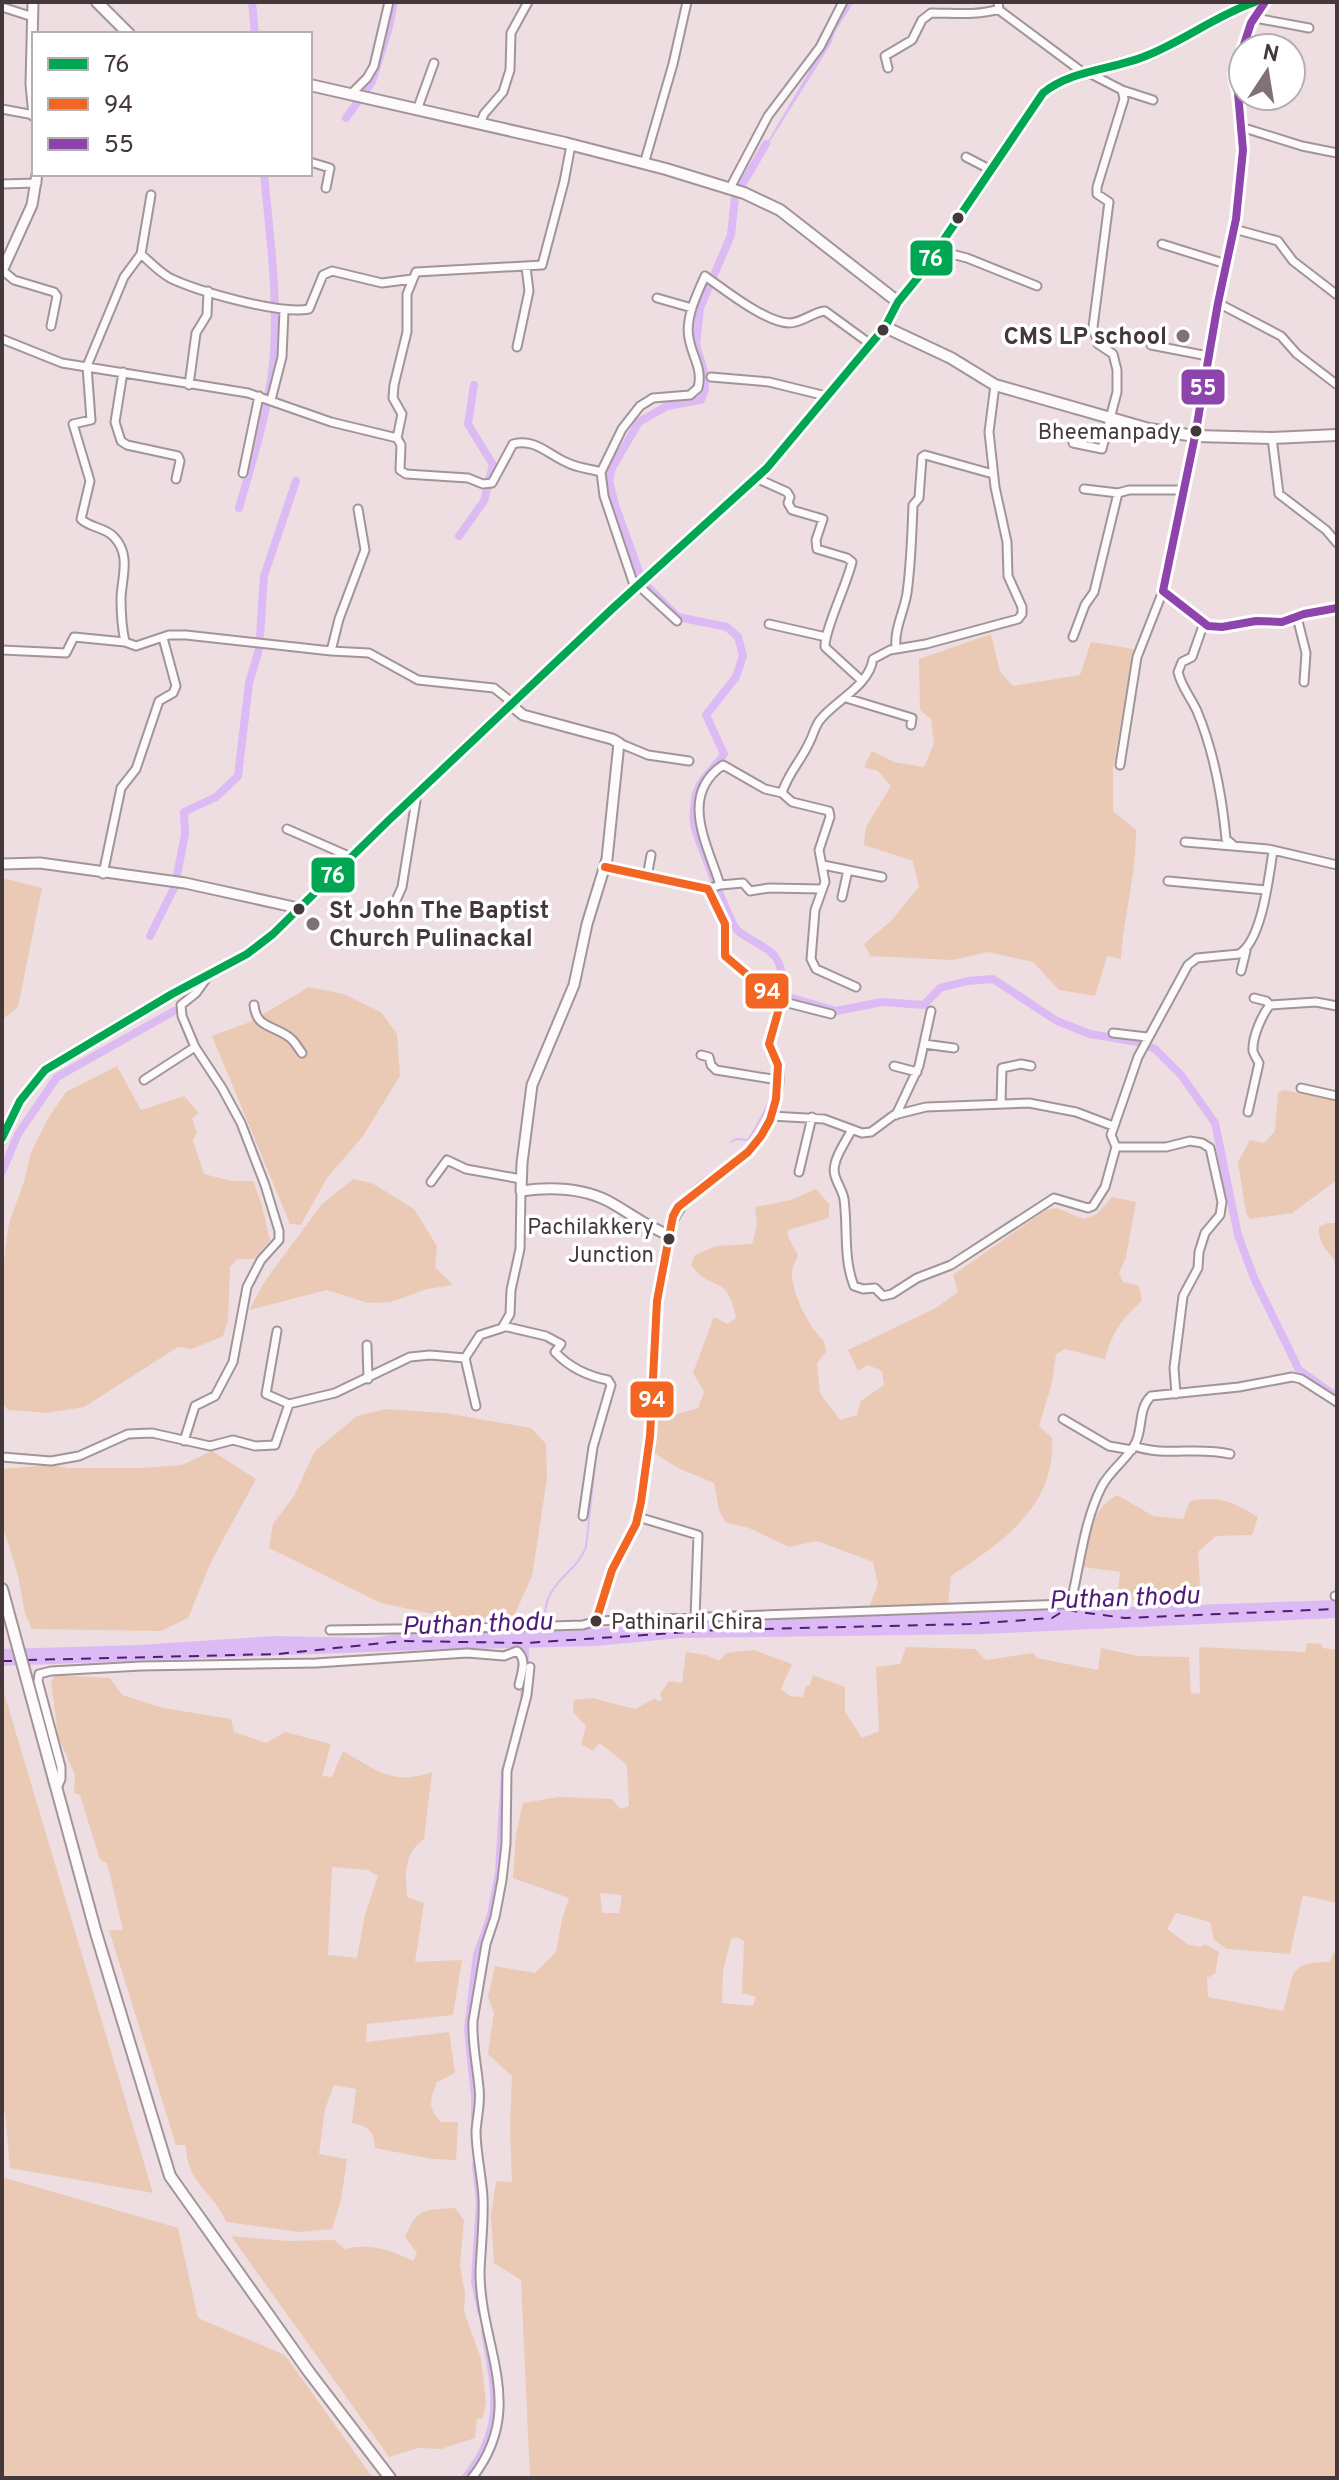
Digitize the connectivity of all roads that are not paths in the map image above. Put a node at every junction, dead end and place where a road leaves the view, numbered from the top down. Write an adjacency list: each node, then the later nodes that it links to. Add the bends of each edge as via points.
1 (33, 2): 11 (street)
2 (97, 2): 15 (main road)
3 (389, 2): 23 (street, via 374,66)
4 (528, 2): 28 (street, via 511,33 503,92)
5 (687, 2): 34 (street)
6 (843, 2): 39 (street, via 820,47 768,116)
7 (1255, 2): 19 (main road, via 1151,54)
8 (1265, 2): 12 (street)
9 (998, 5): 18 (street, via 965,14 931,13 912,40 885,56); 19 (street, via 1038,41)
10 (2, 7): 11 (street)
11 (33, 17): 14 (street)
12 (1255, 18): 13 (street); 29 (street, via 1234,75)
13 (1309, 28)
14 (33, 32)
15 (127, 32)
16 (32, 50): 22 (street)
17 (434, 63): 26 (street)
18 (888, 68)
19 (1087, 73): 21 (street); 35 (main road, via 1043,93)
20 (312, 85): 23 (main road)
21 (1122, 90): 24 (street); 73 (street, via 1124,99 1097,187 1097,194 1109,202 1093,327 1095,340 1113,354 1117,370)
22 (32, 95)
23 (357, 96): 26 (main road)
24 (1153, 100)
25 (2, 109): 27 (street)
26 (417, 110): 28 (main road)
27 (32, 116)
28 (480, 124): 30 (main road)
29 (1241, 127): 31 (street); 41 (street)
30 (571, 145): 34 (main road); 46 (street, via 542,265)
31 (1337, 153)
32 (966, 157): 35 (street)
33 (312, 163): 38 (street, via 330,168)
34 (644, 164): 39 (main road)
35 (991, 170): 43 (main road)
36 (37, 178): 37 (street); 47 (street, via 32,205)
37 (2, 184)
38 (326, 188)
39 (731, 189): 53 (main road, via 780,210)
40 (151, 195): 44 (street)
41 (1234, 229): 45 (street); 51 (street, via 1278,241 1293,261)
42 (1162, 244): 45 (street)
43 (936, 250): 49 (street); 53 (main road)
44 (141, 254): 50 (street, via 167,277); 64 (street, via 124,277)
45 (1226, 264): 54 (street)
46 (526, 267): 48 (street, via 428,270 416,272); 62 (street, via 529,291)
47 (2, 270): 57 (street, via 14,280 54,292)
48 (412, 279): 56 (street, via 382,283 332,271 323,275 309,309); 76 (street, via 394,385 393,398 402,414)
49 (1037, 286)
50 (208, 291): 56 (street); 68 (street)
51 (1337, 295)
52 (657, 298): 55 (street)
53 (898, 302): 58 (main road)
54 (1218, 303): 63 (street); 67 (street, via 1281,336)
55 (692, 308): 60 (street, via 705,276 787,323 825,311); 79 (street, via 688,336 700,369 698,388 690,395 653,398 640,406)
56 (278, 309): 72 (street, via 282,357)
57 (51, 326)
58 (885, 327): 60 (main road); 69 (main road)
59 (2, 339): 64 (street, via 62,363)
60 (869, 343): 71 (main road)
61 (1151, 345): 63 (street)
62 (517, 347)
63 (1208, 356): 75 (street)
64 (87, 366): 65 (street); 99 (street, via 91,420 73,424 90,481 81,519 113,536 124,553)
65 (123, 372): 68 (street); 83 (street, via 115,422 121,441 178,456)
66 (711, 377): 71 (street, via 769,382)
67 (1337, 383)
68 (189, 385): 70 (street)
69 (995, 385): 73 (main road); 81 (street, via 989,420)
70 (259, 396): 72 (street); 80 (street)
71 (826, 396): 82 (main road)
72 (271, 400): 76 (street)
73 (1111, 419): 75 (main road); 78 (street, via 1102,449)
74 (1337, 435): 77 (main road)
75 (1195, 436): 77 (main road); 85 (street)
76 (397, 438): 79 (street, via 400,470 406,474 492,483 513,444 522,442 568,464)
77 (1272, 438): 88 (street, via 1279,494)
78 (1073, 443)
79 (601, 472): 89 (street, via 604,496)
80 (243, 473)
81 (993, 474): 100 (street, via 922,457); 100 (street, via 1008,576 1022,614)
82 (756, 478): 89 (main road); 96 (street, via 787,492 792,510 823,519 817,549 852,562)
83 (176, 479)
84 (1084, 489): 86 (street)
85 (1184, 490): 86 (street); 90 (street)
86 (1118, 493): 97 (street, via 1094,592)
87 (358, 509): 102 (street, via 365,550)
88 (1337, 543)
89 (641, 582): 93 (street); 106 (main road)
90 (1163, 591): 94 (street); 110 (street, via 1137,657)
91 (1337, 608): 92 (street)
92 (1297, 617): 94 (street, via 1222,627); 104 (street, via 1306,653)
93 (677, 621)
94 (1204, 623): 115 (street, via 1192,657 1178,672 1212,757 1226,839)
95 (769, 624): 96 (street)
96 (826, 637): 103 (street, via 825,647)
97 (1073, 637)
98 (163, 638): 99 (street, via 136,646); 102 (street, via 228,638); 124 (street, via 176,686 159,701 136,769 121,788)
99 (125, 642): 101 (street, via 74,637 66,653)
100 (896, 648): 103 (street, via 873,659)
101 (2, 650)
102 (331, 651): 106 (street, via 369,653 418,680 494,688)
103 (861, 680): 105 (street)
104 (1304, 682)
105 (846, 698): 107 (street, via 912,718); 111 (street, via 819,721)
106 (513, 705): 108 (street, via 523,715); 112 (main road)
107 (911, 725)
108 (619, 743): 109 (street, via 648,755); 122 (street)
109 (689, 761)
110 (1120, 765)
111 (782, 793): 120 (street, via 792,802 829,811 819,850); 128 (street, via 723,765 704,787 698,811)
112 (417, 794): 118 (main road); 133 (street, via 402,887)
113 (287, 829): 118 (street)
114 (1185, 842): 115 (street)
115 (1233, 845): 116 (street)
116 (1273, 851): 121 (street); 131 (street)
117 (651, 855): 125 (street)
118 (351, 857): 134 (main road)
119 (2, 864): 124 (street, via 40,863)
120 (823, 865): 123 (street); 130 (street)
121 (1337, 865)
122 (605, 867): 125 (street); 170 (street, via 566,1008 532,1085)
123 (848, 870): 126 (street); 132 (street)
124 (103, 874): 134 (street, via 185,883)
125 (647, 877): 129 (street)
126 (882, 877)
127 (1168, 881): 131 (street)
128 (719, 885): 129 (street); 130 (street, via 743,883 750,891)
129 (708, 889): 140 (street, via 725,924 725,956)
130 (822, 889): 138 (street, via 811,959 816,969)
131 (1266, 890): 135 (street)
132 (842, 897)
133 (394, 905)
134 (298, 908): 137 (main road, via 263,943)
135 (1246, 951): 136 (street); 147 (street, via 1197,958 1188,965)
136 (1241, 971)
137 (209, 974): 149 (street, via 181,1005); 167 (main road, via 45,1070 20,1101)
138 (856, 987)
139 (1254, 998): 142 (street)
140 (778, 1002): 145 (street); 157 (street, via 769,1044)
141 (254, 1005): 151 (street, via 262,1024 289,1037)
142 (1270, 1005): 143 (street); 161 (street, via 1254,1044 1259,1063)
143 (1337, 1006)
144 (931, 1011): 148 (street)
145 (831, 1014)
146 (1113, 1033): 147 (street)
147 (1147, 1038): 165 (street)
148 (924, 1044): 150 (street); 155 (street)
149 (195, 1047): 156 (street); 184 (street, via 241,1123 279,1237 247,1287 233,1362 215,1396 195,1406)
150 (954, 1048)
151 (302, 1053)
152 (701, 1055): 157 (street, via 709,1057 716,1070)
153 (894, 1066): 155 (street)
154 (1031, 1066): 160 (street, via 1002,1068)
155 (917, 1072): 162 (street)
156 (144, 1080)
157 (778, 1080): 163 (street)
158 (1301, 1088): 159 (street)
159 (1337, 1096)
160 (1001, 1103): 162 (street, via 926,1107); 165 (street, via 1050,1106)
161 (1248, 1112)
162 (896, 1115): 166 (street, via 871,1132)
163 (771, 1116): 164 (street); 173 (street, via 748,1152 678,1207)
164 (812, 1117): 166 (street); 169 (street)
165 (1113, 1126): 168 (street)
166 (851, 1131): 168 (street, via 834,1166 844,1200 849,1272 854,1286 875,1288 883,1296 951,1265 1054,1198 1093,1206 1105,1187)
167 (2, 1138)
168 (1116, 1147): 179 (street, via 1166,1147 1190,1141 1210,1148 1222,1202 1183,1296)
169 (799, 1172)
170 (521, 1179): 171 (street, via 447,1160); 172 (street)
171 (431, 1182)
172 (521, 1191): 173 (street, via 579,1191); 174 (street, via 520,1249 510,1314)
173 (669, 1235): 189 (street, via 657,1301 650,1436)
174 (503, 1326): 177 (street, via 480,1335); 188 (street, via 561,1344 555,1352 567,1364 611,1385 593,1447)
175 (277, 1331): 181 (street, via 266,1394)
176 (367, 1345): 178 (street)
177 (465, 1358): 178 (street, via 410,1357); 182 (street)
178 (368, 1379): 181 (street)
179 (1176, 1394): 180 (street, via 1292,1377); 185 (street, via 1147,1401)
180 (1337, 1402)
181 (289, 1404): 184 (street, via 275,1445)
182 (476, 1406)
183 (1063, 1419): 185 (street, via 1109,1446)
184 (184, 1441): 187 (street, via 128,1434 79,1456 36,1461)
185 (1133, 1448): 186 (street); 191 (street, via 1104,1482 1090,1515 1066,1607)
186 (1230, 1454)
187 (2, 1457)
188 (583, 1516)
189 (638, 1517): 191 (street, via 698,1535); 192 (street, via 617,1557)
190 (2, 1589): 196 (main road)
191 (695, 1618): 192 (street)
192 (596, 1621): 193 (street)
193 (330, 1630)
194 (530, 1667): 198 (street, via 507,1771 502,1880 472,2034 480,2091 480,2271 499,2411 494,2442)
195 (519, 1685): 196 (street, via 524,1664 517,1651 504,1656 467,1653 39,1674 61,1767)
196 (56, 1791): 197 (main road, via 170,2176)
197 (390, 2478)
198 (472, 2478)

